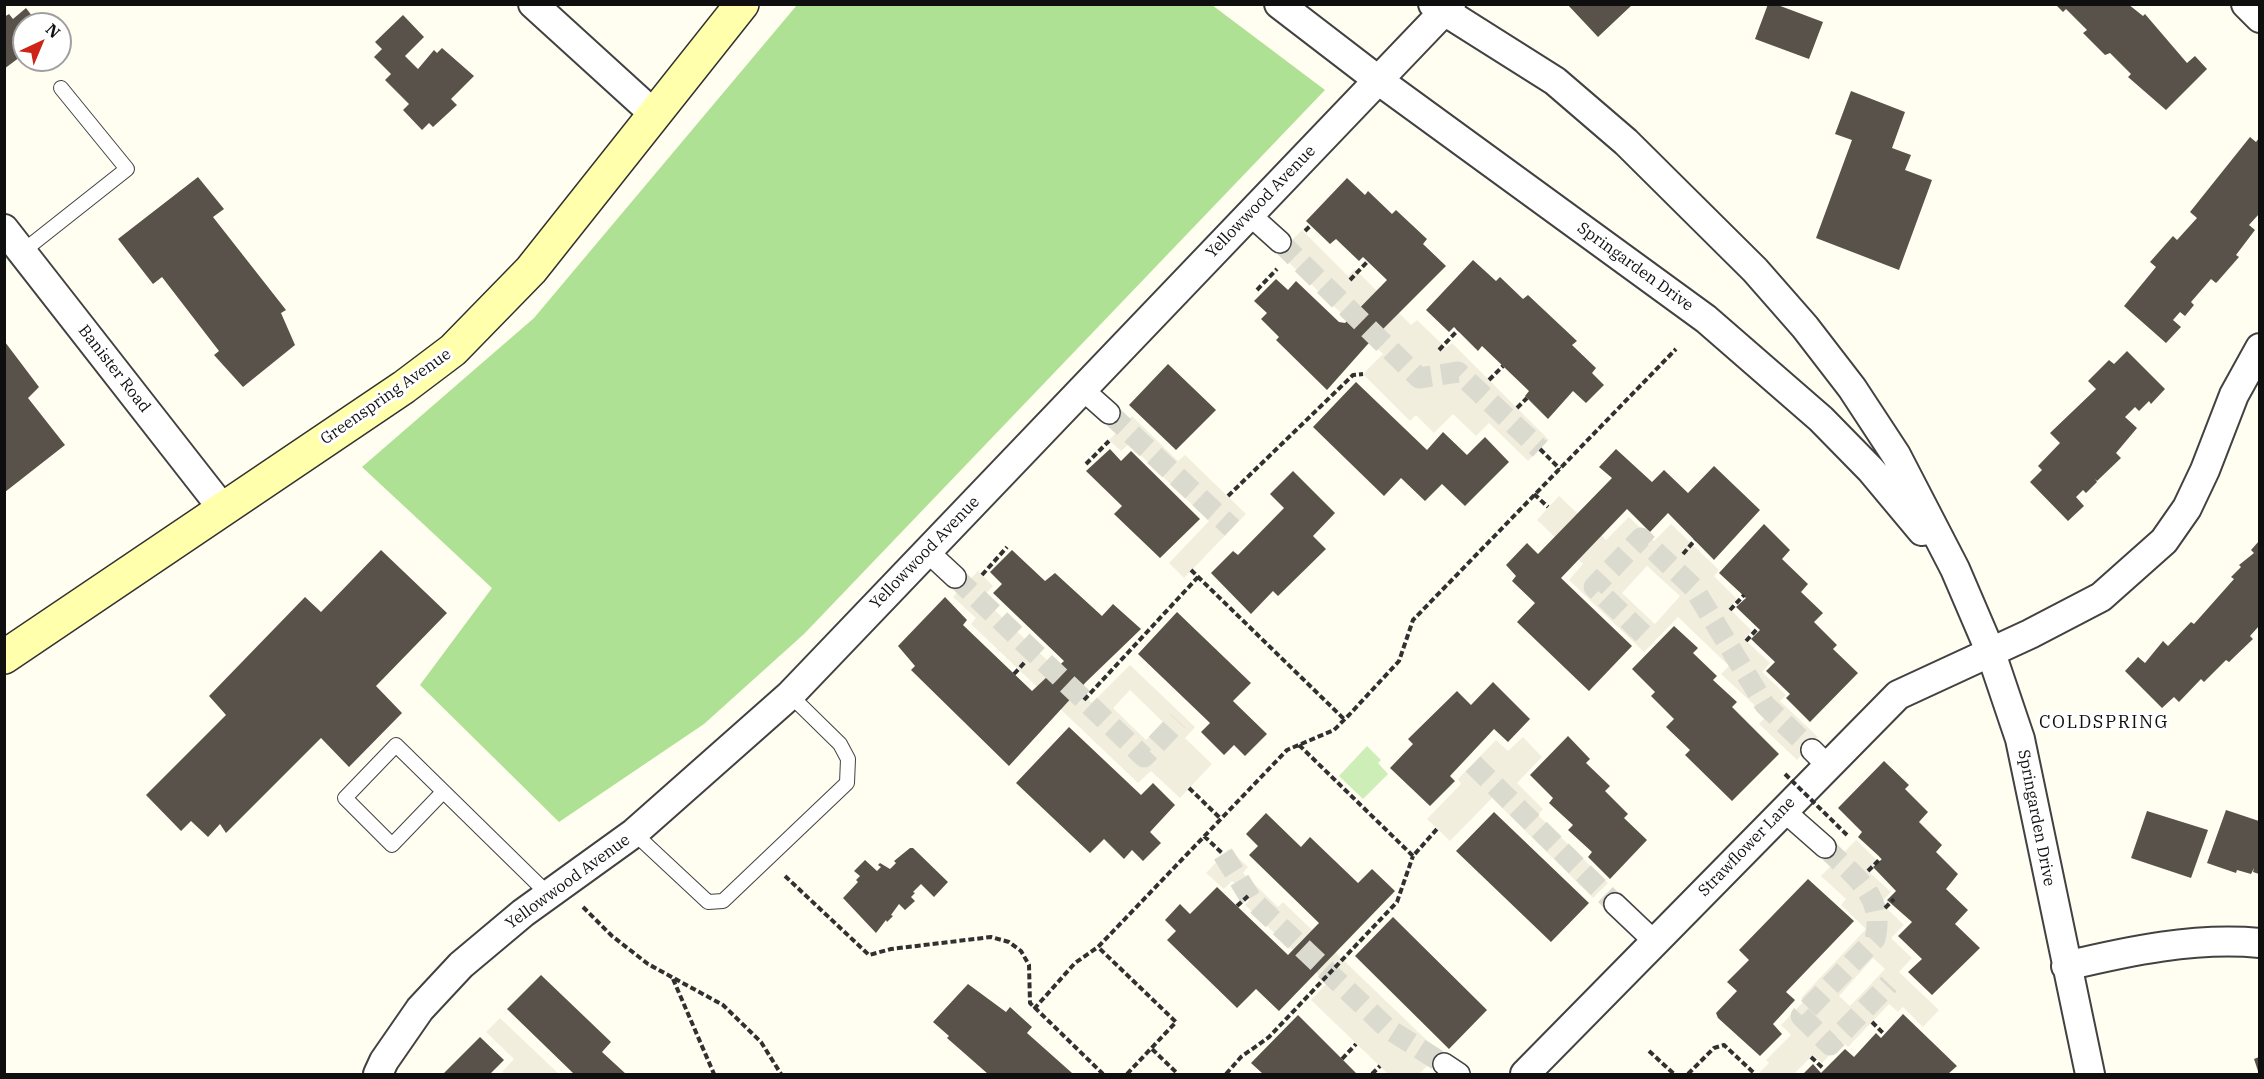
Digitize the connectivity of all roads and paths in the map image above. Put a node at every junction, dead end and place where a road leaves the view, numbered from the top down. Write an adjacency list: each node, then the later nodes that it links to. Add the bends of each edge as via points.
1 (533, 4): 9 (street)
2 (742, 4): 9 (main road, Greenspring Avenue)
3 (1280, 4): 7 (street, Springarden Drive)
4 (2246, 4): 6 (street)
5 (1442, 7): 7 (street, Yellowwood Avenue); 41 (street, Springarden Drive, via 1592,110 1755,270 1851,388 1896,455)
6 (2259, 18)
7 (1378, 81): 10 (street, Yellowwood Avenue); 41 (street, Springarden Drive, via 1706,319 1763,367 1821,418 1871,470)
8 (61, 88): 13 (lane, via 127,169)
9 (655, 115): 36 (main road, Greenspring Avenue, via 531,270 453,350)
10 (1250, 215): 12 (street); 25 (street, Yellowwood Avenue)
11 (4, 229): 13 (street, Banister Road)
12 (1280, 242)
13 (22, 252): 36 (street, Banister Road)
14 (1368, 261): 16 (path)
15 (1279, 267): 17 (path)
16 (1350, 280)
17 (1257, 290)
18 (1458, 330): 21 (path)
19 (2259, 348): 50 (street, Strawflower Lane, via 2234,395 2187,508 2164,542 2101,597)
20 (1676, 349): 32 (path)
21 (1439, 350)
22 (1503, 366): 24 (path)
23 (1364, 374): 34 (path, via 1353,375)
24 (1489, 380)
25 (1082, 389): 28 (street); 39 (street, Yellowwood Avenue)
26 (1527, 398): 27 (path)
27 (1517, 408)
28 (1109, 413)
29 (1109, 440): 31 (path)
30 (1540, 449): 32 (path)
31 (1086, 464)
32 (1560, 469): 33 (path)
33 (1534, 494): 35 (path); 56 (path, via 1413,620 1399,661)
34 (1228, 496)
35 (1548, 507)
36 (223, 509): 51 (main road, Greenspring Avenue)
37 (1695, 540): 40 (path)
38 (1007, 547): 43 (path)
39 (927, 551): 44 (street); 54 (street, Yellowwood Avenue)
40 (1683, 554)
41 (1955, 569): 50 (street, Springarden Drive)
42 (1191, 570): 45 (path)
43 (981, 575)
44 (955, 577)
45 (1198, 577): 55 (path); 56 (path)
46 (1744, 596): 47 (path)
47 (1731, 610)
48 (1758, 628): 49 (path)
49 (1746, 641)
50 (1991, 653): 61 (street, Strawflower Lane, via 1898,695 1820,758); 83 (street, Springarden Drive, via 2020,739)
51 (4, 657)
52 (1026, 661): 53 (path)
53 (1014, 674)
54 (790, 695): 64 (street, Yellowwood Avenue); 71 (lane, via 840,744 848,759 847,783)
55 (1084, 700)
56 (1344, 719): 57 (path, via 1334,730)
57 (1299, 745): 62 (path, via 1287,750); 69 (path)
58 (1785, 774): 65 (path, bridge)
59 (1189, 789): 62 (path)
60 (443, 792): 60 (lane, via 396,745 345,798 392,845); 74 (lane)
61 (1783, 810): 67 (street); 80 (street, Strawflower Lane)
62 (1221, 819): 66 (path)
63 (1437, 829): 69 (path)
64 (634, 833): 71 (lane, via 708,902 723,901); 73 (street, Yellowwood Avenue)
65 (1847, 835)
66 (1204, 836): 68 (path); 82 (path)
67 (1825, 847)
68 (1224, 854)
69 (1413, 856): 101 (path, via 1397,902 1269,1037 1241,1057)
70 (1881, 858): 72 (path)
71 (767, 859): 85 (path, via 869,955 991,937 1009,942 1021,951 1029,965 1030,1003)
72 (1868, 871)
73 (570, 877): 74 (street, Yellowwood Avenue); 84 (path, via 582,906 612,936)
74 (548, 894): 95 (street, Yellowwood Avenue, via 461,964 420,1009)
75 (1248, 896): 78 (path)
76 (1894, 899): 79 (path)
77 (1615, 904): 80 (street)
78 (1238, 906)
79 (1885, 908)
80 (1655, 942): 103 (street, Strawflower Lane)
81 (2259, 943): 83 (street, via 2229,940 2127,950)
82 (1098, 947): 85 (path, via 1075,963); 89 (path, via 1176,1022)
83 (2066, 966): 107 (street, Springarden Drive)
84 (673, 978): 96 (path); 97 (path, via 723,1005 742,1021)
85 (1034, 1009): 98 (path)
86 (1872, 1023): 87 (path)
87 (1884, 1034)
88 (1356, 1044): 92 (path)
89 (1152, 1049): 99 (path); 100 (path)
90 (1649, 1051): 104 (path)
91 (1811, 1057): 94 (path)
92 (1342, 1059)
93 (1380, 1066): 102 (path)
94 (1824, 1069)
95 (378, 1074)
96 (714, 1074)
97 (781, 1074)
98 (1102, 1074)
99 (1127, 1074)
100 (1178, 1074)
101 (1226, 1074)
102 (1372, 1074)
103 (1525, 1074)
104 (1674, 1074)
105 (1688, 1074): 106 (path, via 1714,1048 1724,1045)
106 (1755, 1074)
107 (2090, 1074)

